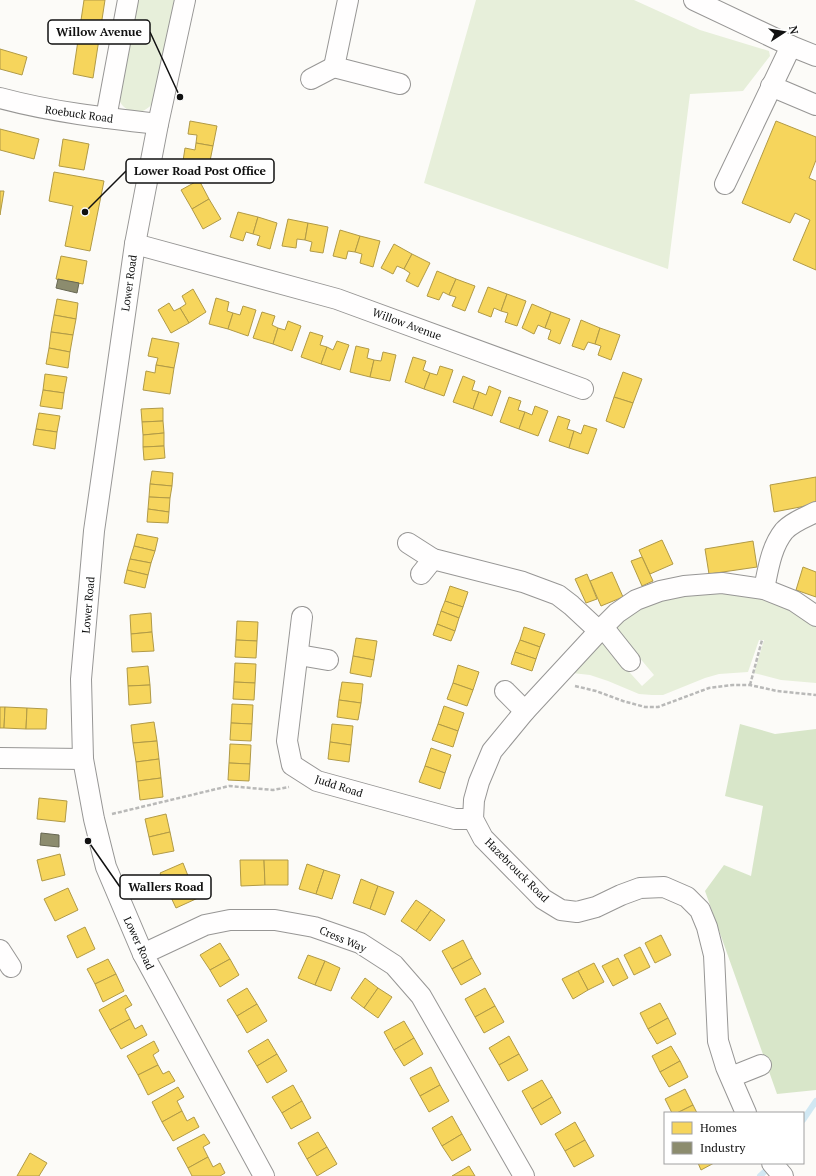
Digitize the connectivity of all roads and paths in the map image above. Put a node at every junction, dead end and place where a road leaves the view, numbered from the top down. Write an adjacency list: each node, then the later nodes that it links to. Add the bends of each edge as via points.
1 (128, 0): 14 (street)
2 (185, 0): 15 (street, Lower Road)
3 (348, 0): 8 (street)
4 (694, 0): 5 (street)
5 (717, 5): 6 (street)
6 (791, 46): 7 (street); 11 (street)
7 (816, 56)
8 (334, 67): 9 (street); 10 (street)
9 (312, 79)
10 (400, 84)
11 (771, 86): 13 (street); 16 (street)
12 (0, 98): 14 (street, Roebuck Road, via 31,107)
13 (816, 105)
14 (106, 118): 15 (street, Roebuck Road)
15 (158, 124): 17 (street, Lower Road)
16 (725, 184)
17 (135, 244): 18 (street, Willow Avenue, via 337,299); 35 (street, Lower Road, via 94,531 81,679)
18 (583, 389)
19 (816, 512): 21 (street, via 785,530 775,546)
20 (408, 543): 24 (street, via 427,567 523,582 558,595)
21 (764, 589): 22 (street, via 794,601); 24 (street, via 722,583 660,591 636,600 617,613)
22 (816, 616)
23 (302, 617): 26 (street, Judd Road)
24 (601, 629): 28 (street); 29 (street)
25 (762, 640): 30 (path)
26 (299, 655): 27 (street); 36 (street, Judd Road, via 287,741 292,765)
27 (328, 660)
28 (630, 661)
29 (559, 674): 30 (path, via 573,685 644,707 658,708 709,688); 33 (street)
30 (750, 685): 32 (path)
31 (505, 691): 33 (street)
32 (816, 695)
33 (525, 711): 38 (street, via 492,751 479,782 474,800)
34 (0, 758): 35 (street)
35 (83, 759): 37 (street, Lower Road)
36 (317, 781): 37 (path, via 273,790 229,786); 38 (street, Judd Road, via 455,819)
37 (94, 818): 40 (street, Lower Road, via 106,867)
38 (473, 819): 43 (street, Hazebrouck Road, via 483,838 543,899 561,910 577,912 596,907 640,888 664,887 687,897 700,910 714,955 718,1041)
39 (0, 950): 41 (street)
40 (143, 954): 46 (street, Lower Road); 47 (street, Cress Way, via 205,926 230,920 275,920 314,927 360,943 394,965 421,996)
41 (11, 967)
42 (762, 1065): 43 (street)
43 (731, 1077): 44 (street, Hazebrouck Road)
44 (746, 1112)
45 (773, 1164): 48 (street)
46 (264, 1176)
47 (524, 1176)
48 (783, 1176)

